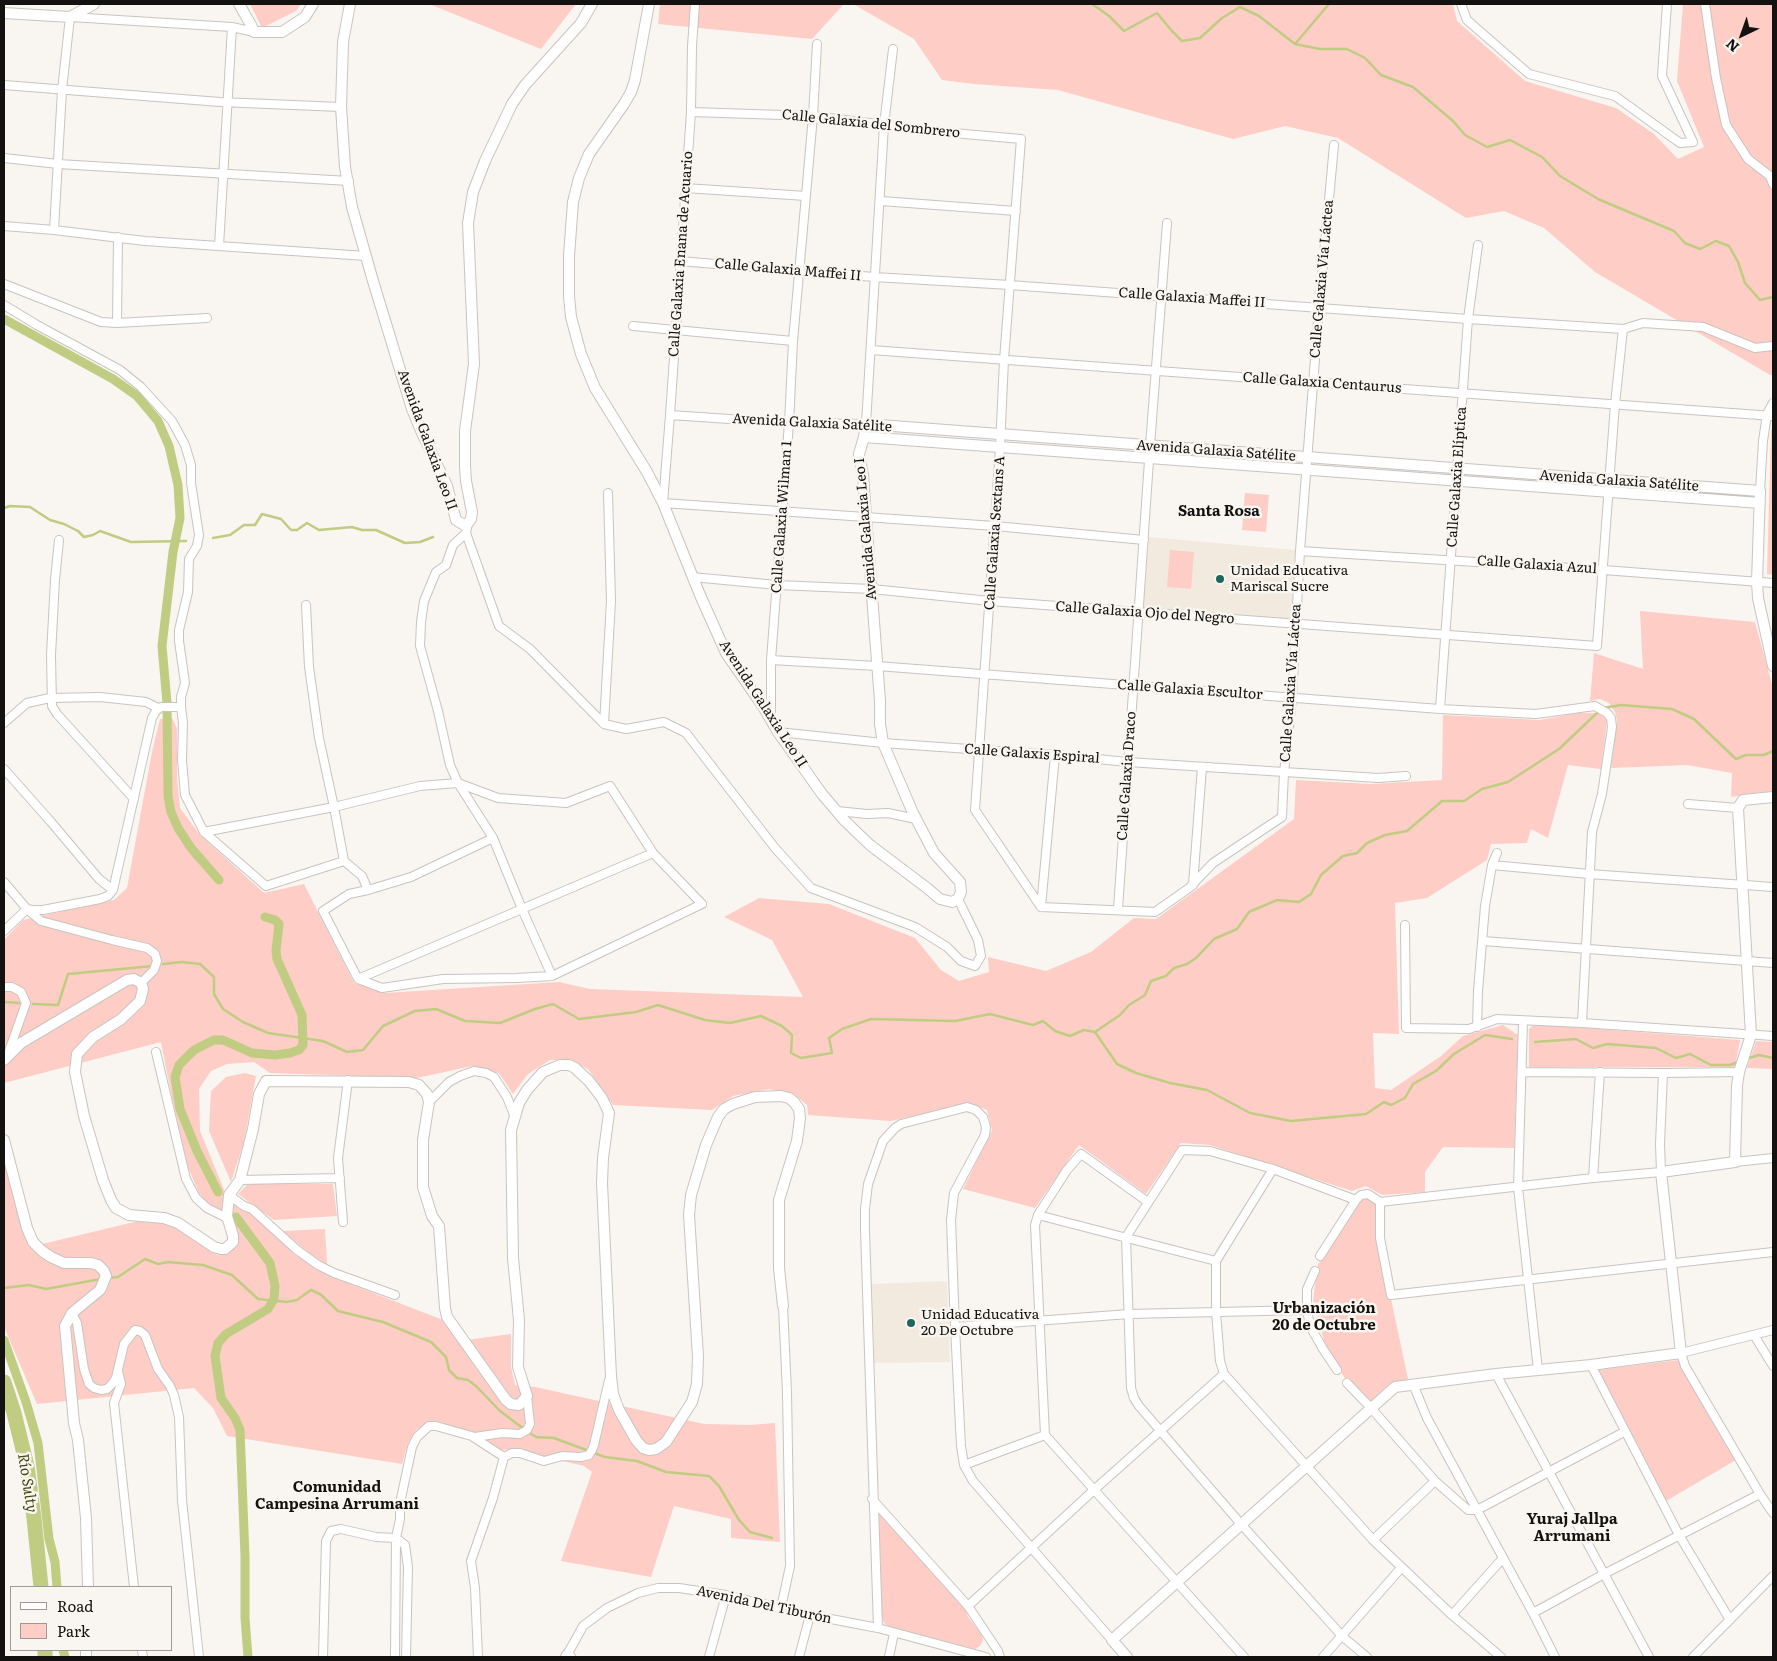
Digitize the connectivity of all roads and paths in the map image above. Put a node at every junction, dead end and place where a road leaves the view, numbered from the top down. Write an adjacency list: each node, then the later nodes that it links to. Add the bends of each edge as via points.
1 (94, 4): 12 (street)
2 (238, 4): 14 (street)
3 (314, 4): 14 (street, via 305,17 282,32)
4 (350, 4): 20 (street, Avenida Galaxia Leo II, via 343,42)
5 (592, 4): 87 (street, Avenida Galaxia Leo II, via 571,35 512,104 473,192 468,223 474,364 465,431 466,481 472,512)
6 (649, 4): 82 (street, Avenida Galaxia Leo II, via 631,92 589,154 578,182 573,202 569,296 581,354 595,388 633,446)
7 (695, 4): 21 (street, Calle Galaxia Enana de Acuario)
8 (1461, 4): 9 (street, via 1467,20 1529,74 1615,96 1680,143 1694,142 1662,76)
9 (1667, 4)
10 (1705, 4): 30 (street, via 1726,125 1748,159 1770,176)
11 (4, 12): 12 (street)
12 (70, 17): 13 (street); 18 (street)
13 (232, 27): 14 (street); 19 (street)
14 (254, 32)
15 (818, 44): 22 (street, Calle Galaxia Wilman 1)
16 (893, 49): 23 (street, Avenida Galaxia Leo I)
17 (4, 85): 18 (street)
18 (62, 90): 19 (street); 27 (street)
19 (228, 103): 20 (street); 28 (street)
20 (341, 107): 29 (street, Avenida Galaxia Leo II)
21 (690, 112): 22 (street, Calle Galaxia del Sombrero); 31 (street, Calle Galaxia Enana de Acuario)
22 (813, 116): 23 (street, Calle Galaxia del Sombrero); 32 (street, Calle Galaxia Wilman 1)
23 (884, 125): 24 (street, Calle Galaxia del Sombrero); 33 (street, Avenida Galaxia Leo I)
24 (1021, 139): 34 (street, Calle Galaxia Sextans A)
25 (1334, 145): 49 (street, Calle Galaxia Vía Láctea)
26 (4, 158): 27 (street)
27 (58, 164): 28 (street); 37 (street)
28 (224, 174): 29 (street); 40 (street)
29 (349, 181): 41 (street, Avenida Galaxia Leo II, via 352,207)
30 (1773, 184)
31 (685, 188): 32 (street); 42 (street, Calle Galaxia Enana de Acuario)
32 (806, 196): 43 (street, Calle Galaxia Wilman 1)
33 (881, 201): 34 (street); 44 (street, Avenida Galaxia Leo I)
34 (1016, 211): 46 (street, Calle Galaxia Sextans A)
35 (1167, 223): 47 (street, Calle Galaxia Draco)
36 (4, 226): 37 (street)
37 (54, 230): 38 (street)
38 (118, 238): 40 (street); 52 (street)
39 (1478, 245): 51 (street, Calle Galaxia Elíptica)
40 (219, 246): 41 (street)
41 (366, 256): 87 (street, Avenida Galaxia Leo II, via 412,409 447,486 456,520)
42 (679, 261): 43 (street, Calle Galaxia Maffei II); 55 (street, Calle Galaxia Enana de Acuario)
43 (799, 271): 44 (street, Calle Galaxia Maffei II); 56 (street, Calle Galaxia Wilman 1)
44 (874, 277): 46 (street, Calle Galaxia Maffei II); 58 (street, Avenida Galaxia Leo I)
45 (4, 284): 52 (street, via 101,322)
46 (1010, 285): 47 (street, Calle Galaxia Maffei II); 59 (street, Calle Galaxia Sextans A)
47 (1161, 296): 49 (street, Calle Galaxia Maffei II); 60 (street, Calle Galaxia Draco)
48 (4, 305): 111 (street, via 120,370 141,387 172,421 185,445 191,465 199,535 189,559 188,592 179,630 185,683)
49 (1319, 308): 51 (street, Calle Galaxia Maffei II); 61 (street, Calle Galaxia Vía Láctea)
50 (207, 318): 52 (street)
51 (1468, 319): 54 (street, Calle Galaxia Maffei II); 62 (street, Calle Galaxia Elíptica)
52 (117, 323)
53 (633, 326): 55 (street)
54 (1623, 329): 57 (street, Calle Galaxia Maffei II, via 1643,323 1703,327 1755,348); 64 (street)
55 (675, 330): 56 (street); 65 (street, Calle Galaxia Enana de Acuario)
56 (793, 341): 67 (street, Calle Galaxia Wilman 1)
57 (1773, 346)
58 (871, 350): 59 (street, Calle Galaxia Centaurus); 68 (street, Avenida Galaxia Leo I)
59 (1004, 360): 60 (street, Calle Galaxia Centaurus); 69 (street, Calle Galaxia Sextans A)
60 (1156, 370): 61 (street, Calle Galaxia Centaurus); 71 (street, Calle Galaxia Draco)
61 (1313, 382): 62 (street, Calle Galaxia Centaurus); 73 (street, Calle Galaxia Vía Láctea)
62 (1463, 394): 64 (street, Calle Galaxia Centaurus); 75 (street, Calle Galaxia Elíptica)
63 (1773, 403): 66 (street)
64 (1615, 404): 66 (street, Calle Galaxia Centaurus); 77 (street)
65 (670, 415): 67 (street, Avenida Galaxia Satélite); 82 (street, Calle Galaxia Enana de Acuario)
66 (1770, 415): 79 (street, via 1763,441)
67 (789, 423): 68 (street, Avenida Galaxia Satélite); 84 (street, Calle Galaxia Wilman 1)
68 (866, 424): 69 (street, Avenida Galaxia Satélite); 70 (street, Avenida Galaxia Leo I)
69 (1000, 435): 71 (street, Avenida Galaxia Satélite); 72 (street, Calle Galaxia Sextans A)
70 (864, 437): 72 (street, Avenida Galaxia Satélite); 85 (street, Avenida Galaxia Leo I, via 859,454)
71 (1150, 446): 73 (street, Avenida Galaxia Satélite); 74 (street, Calle Galaxia Draco)
72 (1000, 447): 74 (street, Avenida Galaxia Satélite); 86 (street, Calle Galaxia Sextans A)
73 (1307, 457): 75 (street, Avenida Galaxia Satélite); 76 (street, Calle Galaxia Vía Láctea)
74 (1149, 458): 76 (street, Avenida Galaxia Satélite); 89 (street, Calle Galaxia Draco)
75 (1458, 469): 77 (street, Avenida Galaxia Satélite); 78 (street, Calle Galaxia Elíptica)
76 (1306, 470): 78 (street, Avenida Galaxia Satélite); 90 (street, Calle Galaxia Vía Láctea)
77 (1609, 480): 79 (street, Avenida Galaxia Satélite); 80 (street)
78 (1457, 481): 80 (street, Avenida Galaxia Satélite); 91 (street, Calle Galaxia Elíptica)
79 (1760, 491): 83 (street)
80 (1608, 492): 83 (street, Avenida Galaxia Satélite); 92 (street)
81 (608, 493): 115 (street, via 611,601)
82 (663, 503): 84 (street); 93 (street, Avenida Galaxia Leo II)
83 (1760, 503): 94 (street)
84 (783, 512): 85 (street); 96 (street, Calle Galaxia Wilman 1)
85 (866, 516): 86 (street); 97 (street, Avenida Galaxia Leo I)
86 (995, 526): 89 (street); 98 (street, Calle Galaxia Sextans A)
87 (467, 528): 115 (street, via 500,626 530,649); 125 (street, via 453,545 446,565 436,572 424,601 420,646 450,765)
88 (59, 540): 108 (street)
89 (1144, 540): 100 (street, Calle Galaxia Draco)
90 (1300, 551): 91 (street, Calle Galaxia Azul); 101 (street, Calle Galaxia Vía Láctea)
91 (1451, 560): 92 (street, Calle Galaxia Azul); 102 (street, Calle Galaxia Elíptica)
92 (1604, 570): 94 (street, Calle Galaxia Azul); 102 (street, Calle Galaxia Ojo del Negro, via 1597,646)
93 (692, 577): 96 (street, Calle Galaxia Ojo del Negro); 113 (street, Avenida Galaxia Leo II, via 726,653)
94 (1757, 582): 95 (street, Calle Galaxia Azul); 104 (street)
95 (1773, 583)
96 (777, 585): 97 (street, Calle Galaxia Ojo del Negro); 103 (street, Calle Galaxia Wilman 1)
97 (872, 589): 98 (street, Calle Galaxia Ojo del Negro); 105 (street, Avenida Galaxia Leo I)
98 (990, 602): 100 (street, Calle Galaxia Ojo del Negro); 106 (street, Calle Galaxia Sextans A)
99 (306, 605): 129 (street, via 310,676)
100 (1138, 612): 101 (street, Calle Galaxia Ojo del Negro); 107 (street, Calle Galaxia Draco)
101 (1296, 624): 102 (street, Calle Galaxia Ojo del Negro); 109 (street, Calle Galaxia Vía Láctea)
102 (1446, 635): 112 (street, Calle Galaxia Elíptica)
103 (771, 660): 105 (street, Calle Galaxia Escultor); 113 (street, Calle Galaxia Wilman 1)
104 (1773, 660)
105 (877, 666): 106 (street, Calle Galaxia Escultor); 117 (street, Avenida Galaxia Leo I)
106 (985, 674): 107 (street, Calle Galaxia Escultor); 118 (street, Calle Galaxia Sextans A)
107 (1133, 686): 109 (street, Calle Galaxia Escultor); 120 (street, Calle Galaxia Draco)
108 (50, 698): 110 (street, via 100,697 146,702); 114 (street, via 27,702); 127 (street, via 57,714)
109 (1292, 698): 112 (street, Calle Galaxia Escultor); 123 (street, Calle Galaxia Vía Láctea)
110 (160, 707): 111 (street); 127 (street, via 152,718)
111 (180, 707): 133 (street, via 185,794)
112 (1440, 709): 139 (street, Calle Galaxia Escultor, via 1536,714 1595,706 1607,713 1612,727 1602,794 1592,832)
113 (771, 721): 116 (street, Avenida Galaxia Leo II)
114 (4, 723)
115 (604, 724): 146 (street, via 626,730 664,722 686,733 775,848 811,888 916,927 947,947 962,962 975,966 981,956 978,940)
116 (778, 732): 117 (street, Calle Galaxis Espiral); 131 (street, Avenida Galaxia Leo II)
117 (883, 743): 118 (street, Calle Galaxis Espiral); 132 (street, Avenida Galaxia Leo I)
118 (979, 750): 119 (street, Calle Galaxis Espiral); 147 (street, Calle Galaxia Sextans A, via 975,810)
119 (1055, 755): 120 (street, Calle Galaxis Espiral); 147 (street)
120 (1128, 762): 121 (street, Calle Galaxis Espiral); 150 (street, Calle Galaxia Draco)
121 (1202, 767): 123 (street, Calle Galaxis Espiral); 141 (street)
122 (4, 769): 144 (street, via 99,879)
123 (1284, 773): 124 (street, Calle Galaxis Espiral, via 1378,778); 141 (street, Calle Galaxia Vía Láctea, via 1282,817 1213,863)
124 (1406, 776)
125 (458, 783): 129 (street, via 420,786); 134 (street); 135 (street, via 498,798 566,803 610,786)
126 (1773, 796): 130 (street, via 1743,800)
127 (134, 799): 144 (street)
128 (1688, 804): 130 (street)
129 (334, 807): 133 (street); 137 (street)
130 (1738, 808): 142 (street)
131 (836, 812): 132 (street, via 888,813); 146 (street, Avenida Galaxia Leo II, via 870,845 940,899 946,902)
132 (916, 819): 146 (street, Avenida Galaxia Leo I, via 934,853 960,882)
133 (204, 832): 137 (street, via 266,886)
134 (493, 838): 145 (street, via 411,877); 149 (street)
135 (653, 853): 149 (street); 157 (street, via 702,904)
136 (1497, 853): 138 (street)
137 (344, 861): 145 (street, via 362,876)
138 (1492, 864): 139 (street); 153 (street)
139 (1589, 874): 142 (street); 154 (street)
140 (4, 882): 148 (street)
141 (1193, 885): 150 (street, via 1155,912)
142 (1741, 885): 143 (street); 155 (street)
143 (1773, 887)
144 (113, 890): 148 (street, via 100,899 43,910)
145 (368, 890): 158 (street, via 349,894 323,911)
146 (958, 899)
147 (1041, 907): 150 (street)
148 (27, 909): 152 (street); 159 (street, via 41,921 147,948 157,962)
149 (522, 909): 157 (street); 158 (street)
150 (1118, 910)
151 (1405, 925): 163 (street, via 1406,1028)
152 (4, 931)
153 (1483, 941): 154 (street); 163 (street)
154 (1586, 950): 155 (street); 162 (street)
155 (1746, 961): 156 (street); 164 (street)
156 (1773, 962)
157 (552, 976): 158 (street, via 443,979 382,988)
158 (358, 979)
159 (141, 983): 167 (street, via 127,980 47,1026); 189 (street, via 140,1001 85,1045 75,1064 84,1116 103,1180 111,1200 122,1213 154,1216 178,1223 221,1250 233,1242)
160 (4, 987): 167 (street, via 22,992 26,1003)
161 (1523, 1021): 162 (street); 163 (street, via 1496,1019); 168 (street)
162 (1582, 1023): 164 (street)
163 (1476, 1027)
164 (1750, 1035): 165 (street); 170 (street)
165 (1773, 1036)
166 (156, 1052): 189 (street, via 186,1179 196,1198)
167 (6, 1057)
168 (1522, 1072): 169 (street); 183 (street)
169 (1600, 1072): 171 (street); 181 (street)
170 (1739, 1072): 171 (street); 177 (street)
171 (1663, 1073): 179 (street)
172 (348, 1080): 173 (street, via 409,1082 427,1094); 180 (street, via 338,1158); 182 (street, via 266,1081 258,1094)
173 (429, 1102): 174 (street, via 449,1082 474,1071 494,1077 507,1096); 219 (street, via 422,1140 423,1186 432,1216 439,1226 447,1317 506,1400 519,1405)
174 (514, 1115): 216 (street, via 535,1080 543,1072 560,1065 569,1065 581,1073 608,1110 602,1183); 219 (street, via 510,1144 513,1258 519,1310 518,1367)
175 (4, 1140): 202 (street, via 26,1228 33,1242 51,1257 64,1263 90,1263 98,1266 106,1276 100,1290)
176 (1773, 1158): 177 (street)
177 (1736, 1162): 179 (street)
178 (1273, 1169): 185 (street); 186 (street, via 1210,1151 1182,1150); 194 (street)
179 (1661, 1172): 181 (street); 195 (street)
180 (340, 1178): 182 (street); 190 (street)
181 (1593, 1178): 183 (street)
182 (240, 1180): 184 (street)
183 (1518, 1187): 187 (street); 197 (street)
184 (229, 1195): 189 (street); 198 (street, via 252,1209 318,1265)
185 (1356, 1200): 187 (street, via 1368,1194); 193 (street)
186 (1148, 1202): 188 (street, via 1081,1154); 191 (street)
187 (1380, 1202): 197 (street, via 1380,1238 1391,1295)
188 (1038, 1214): 191 (street); 204 (street, via 1035,1225)
189 (227, 1218)
190 (343, 1222)
191 (1126, 1237): 194 (street); 203 (street)
192 (1773, 1252): 195 (street)
193 (1320, 1256)
194 (1216, 1261): 201 (street)
195 (1671, 1263): 197 (street); 208 (street)
196 (1315, 1271): 200 (street, via 1307,1289)
197 (1528, 1279): 212 (street)
198 (395, 1295)
199 (782, 1306): 216 (street, via 778,1200 797,1141 799,1109 789,1098 782,1096 755,1097 733,1104 718,1117 693,1188 689,1215 697,1384 692,1402 662,1446 649,1450 636,1440 619,1410); 249 (street, via 790,1566)
200 (1307, 1310): 201 (street); 211 (street, via 1310,1326)
201 (1216, 1312): 203 (street); 214 (street)
202 (72, 1313): 213 (street, via 77,1323 89,1384 100,1390 107,1389); 245 (street, via 65,1326 65,1336 86,1518)
203 (1128, 1314): 204 (street); 221 (street, via 1131,1388 1139,1406)
204 (1040, 1321): 205 (street); 223 (street)
205 (955, 1327): 226 (street); 232 (street, via 951,1220 954,1193 985,1135 986,1127 976,1110 967,1108 895,1128 883,1141 868,1184 865,1230)
206 (1773, 1330): 207 (street)
207 (1754, 1335): 208 (street); 210 (street)
208 (1680, 1353): 209 (street); 231 (street)
209 (1591, 1366): 212 (street); 222 (street)
210 (1773, 1366)
211 (1338, 1370)
212 (1538, 1370): 215 (street)
213 (118, 1371): 246 (street, via 122,1384 114,1402); 259 (street, via 128,1338 135,1330 140,1330 174,1395 179,1416 182,1500)
214 (1224, 1374): 221 (street); 227 (street)
215 (1496, 1374): 218 (street); 228 (street)
216 (610, 1376): 225 (street, via 589,1455 562,1456 544,1461 520,1453)
217 (1347, 1383): 220 (street)
218 (1413, 1384): 220 (street, via 1395,1387); 233 (street, via 1427,1418)
219 (527, 1396): 224 (street, via 530,1424 527,1430 520,1434)
220 (1371, 1408): 227 (street); 229 (street)
221 (1161, 1431): 230 (street); 235 (street)
222 (1624, 1432): 228 (street); 236 (street)
223 (1045, 1434): 226 (street); 230 (street)
224 (473, 1437): 225 (street); 237 (street, via 428,1426 417,1437 401,1495)
225 (504, 1457): 263 (street, via 471,1561)
226 (964, 1465): 239 (street, via 973,1481)
227 (1306, 1465): 235 (street); 238 (street)
228 (1549, 1471): 233 (street); 242 (street)
229 (1435, 1481): 233 (street, via 1468,1510); 238 (street)
230 (1095, 1489): 239 (street); 244 (street)
231 (1760, 1494): 234 (street); 236 (street)
232 (872, 1499): 248 (street); 254 (street)
233 (1477, 1510): 240 (street)
234 (1773, 1513)
235 (1241, 1524): 244 (street); 256 (street)
236 (1679, 1535): 242 (street); 253 (street)
237 (396, 1538): 260 (street, via 340,1529 332,1531 326,1541); 261 (street); 262 (street, via 405,1545 408,1567)
238 (1373, 1540): 241 (street)
239 (1032, 1548): 248 (street); 257 (street)
240 (1503, 1558): 250 (street); 252 (street)
241 (1401, 1568): 252 (street); 256 (street)
242 (1604, 1574): 250 (street); 275 (street)
243 (1773, 1576): 253 (street)
244 (1176, 1582): 257 (street); 271 (street)
245 (88, 1586)
246 (134, 1586)
247 (726, 1595): 249 (street, Avenida Del Tiburón); 264 (street, Avenida Del Tiburón, via 679,1588 658,1588 638,1593 607,1608 583,1626); 265 (street)
248 (968, 1606): 269 (street)
249 (781, 1608): 251 (street, Avenida Del Tiburón)
250 (1533, 1613): 274 (street)
251 (810, 1615): 254 (street, Avenida Del Tiburón); 266 (street)
252 (1452, 1615): 258 (street)
253 (1730, 1620): 276 (street)
254 (878, 1628): 255 (street, Avenida Del Tiburón)
255 (894, 1633): 267 (street); 268 (street, Avenida Del Tiburón)
256 (1343, 1637): 272 (street); 273 (street)
257 (1112, 1640): 270 (street)
258 (1498, 1656)
259 (199, 1657)
260 (323, 1657)
261 (396, 1657)
262 (406, 1657)
263 (478, 1657)
264 (568, 1657)
265 (709, 1657)
266 (799, 1657)
267 (889, 1657)
268 (986, 1657)
269 (1000, 1657)
270 (1127, 1657)
271 (1244, 1657)
272 (1323, 1657)
273 (1366, 1657)
274 (1555, 1657)
275 (1649, 1657)
276 (1693, 1657)

